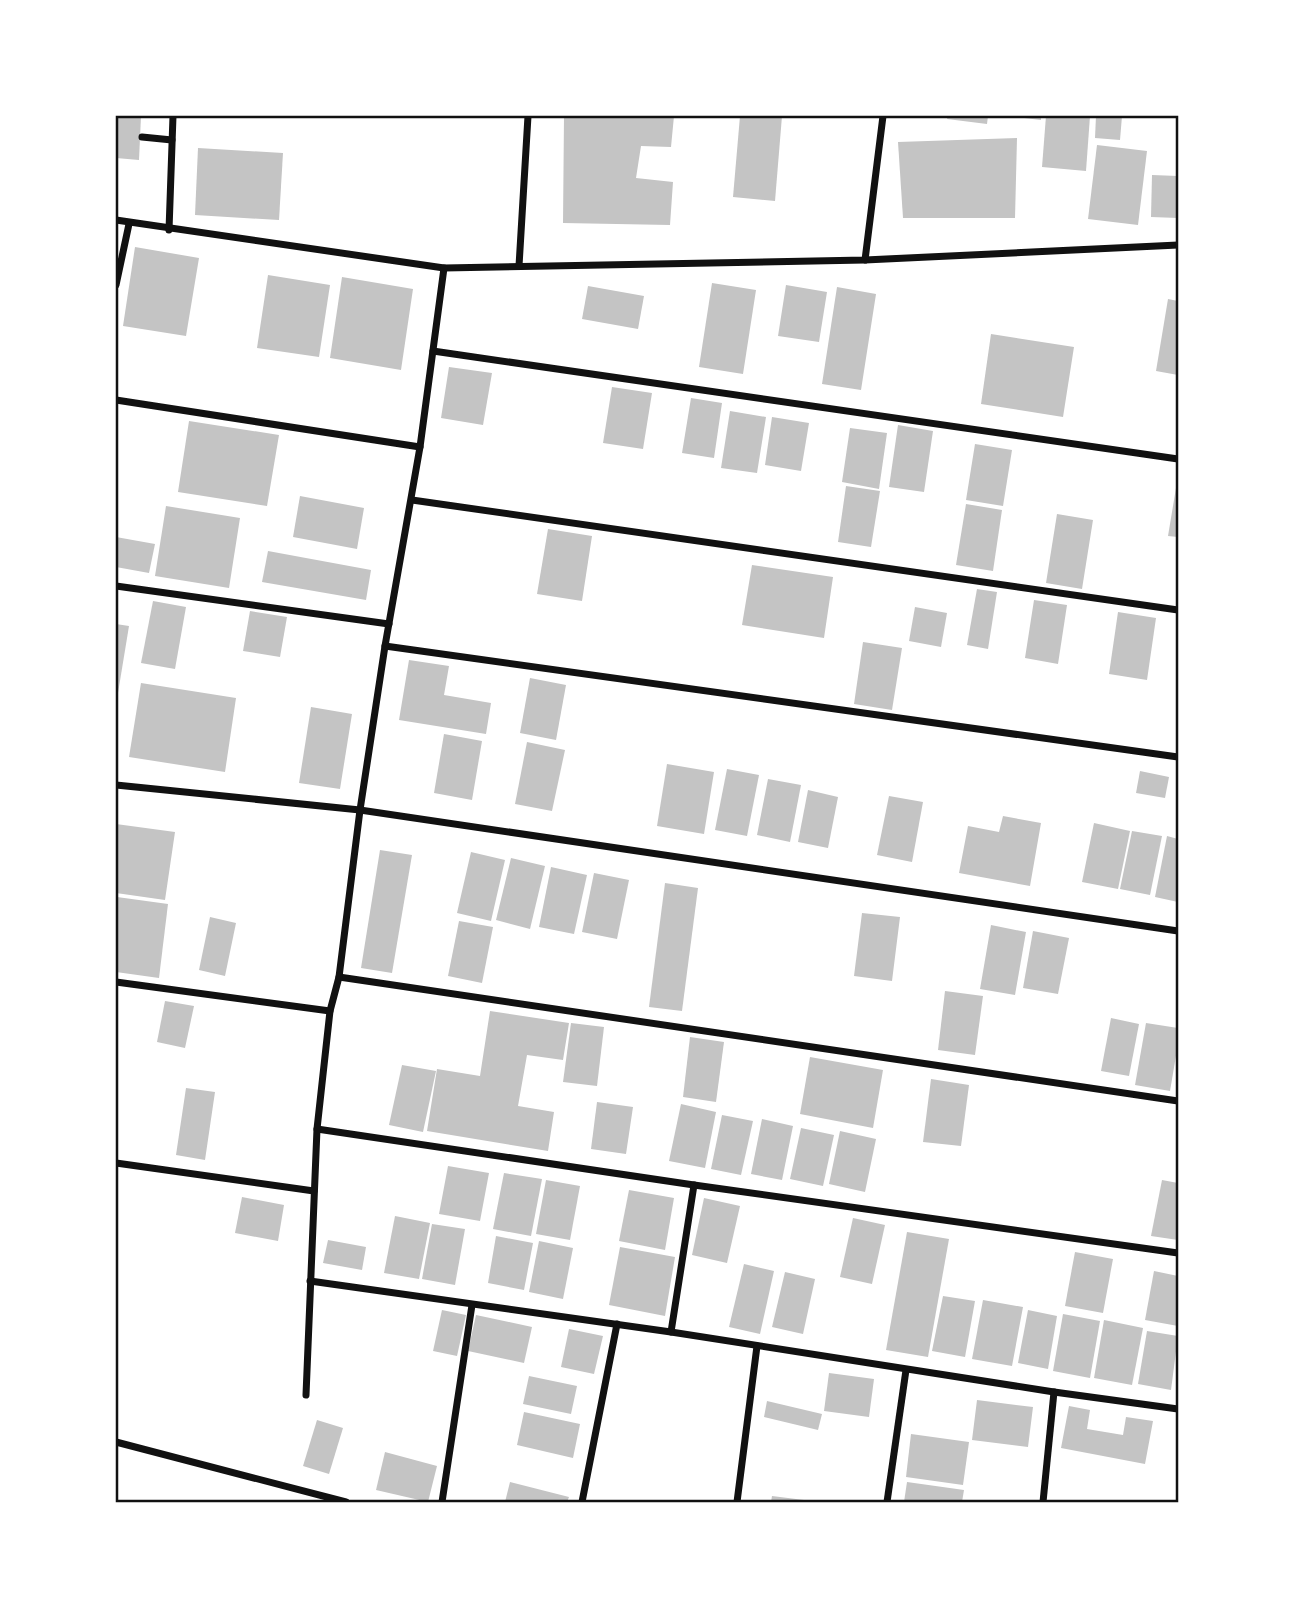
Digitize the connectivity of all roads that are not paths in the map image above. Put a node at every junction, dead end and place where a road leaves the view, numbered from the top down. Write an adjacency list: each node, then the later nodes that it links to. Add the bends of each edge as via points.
1 (173, 116): 5 (street)
2 (528, 116): 11 (street)
3 (883, 116): 10 (street)
4 (142, 137): 5 (street)
5 (172, 140): 8 (street)
6 (116, 220): 7 (street)
7 (129, 224): 8 (street); 13 (street)
8 (169, 230): 12 (street)
9 (1178, 245): 10 (street)
10 (865, 260): 11 (street)
11 (519, 266): 12 (street)
12 (444, 268): 14 (street)
13 (116, 285)
14 (433, 351): 16 (street); 17 (street)
15 (116, 400): 16 (street)
16 (420, 447): 18 (street)
17 (1178, 459)
18 (412, 500): 20 (street); 21 (street)
19 (116, 586): 21 (street)
20 (1178, 610)
21 (389, 624): 22 (street)
22 (385, 646): 23 (street); 25 (street)
23 (1178, 757)
24 (116, 785): 25 (street)
25 (360, 810): 26 (street); 27 (street)
26 (1178, 931)
27 (339, 977): 29 (street); 30 (street)
28 (116, 982): 29 (street)
29 (330, 1011): 31 (street)
30 (1178, 1101)
31 (317, 1129): 33 (street); 34 (street)
32 (116, 1163): 34 (street)
33 (694, 1185): 35 (street); 39 (street)
34 (314, 1191): 36 (street)
35 (1178, 1253)
36 (310, 1280): 37 (street); 43 (street)
37 (472, 1305): 38 (street); 47 (street)
38 (617, 1324): 39 (street); 48 (street)
39 (671, 1332): 40 (street)
40 (757, 1346): 41 (street); 49 (street)
41 (906, 1370): 42 (street); 50 (street)
42 (1054, 1392): 44 (street); 51 (street)
43 (306, 1395)
44 (1178, 1409)
45 (116, 1442): 46 (street)
46 (346, 1503)
47 (442, 1503)
48 (582, 1503)
49 (737, 1503)
50 (887, 1503)
51 (1044, 1503)

